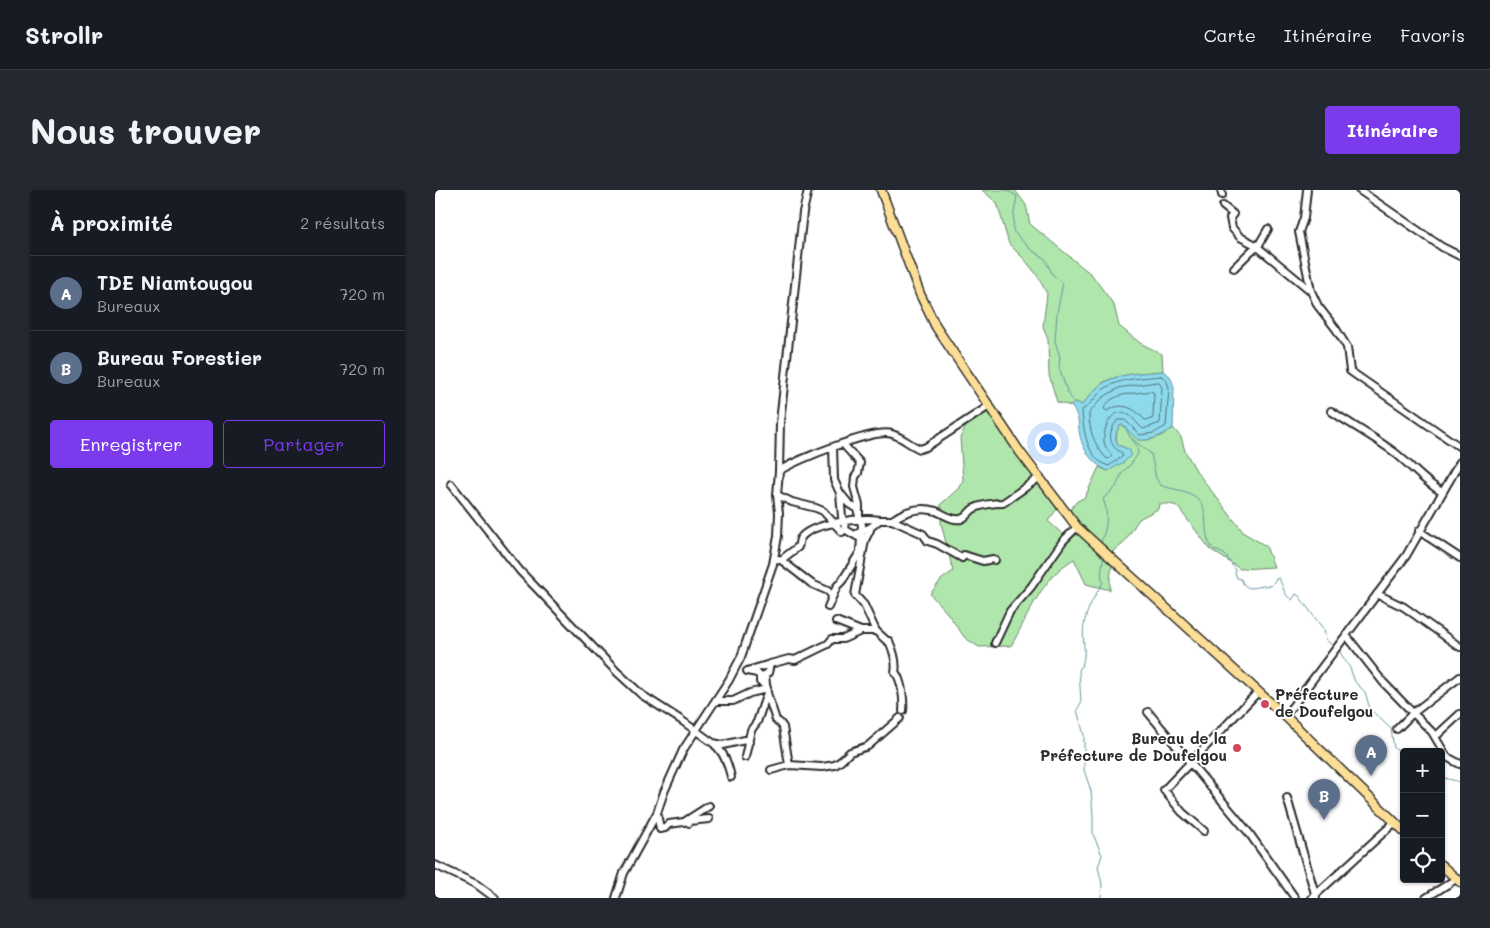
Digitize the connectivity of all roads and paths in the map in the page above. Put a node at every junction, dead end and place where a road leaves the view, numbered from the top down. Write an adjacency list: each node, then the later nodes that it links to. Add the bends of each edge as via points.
1 (808, 190): 17 (street, via 781,413)
2 (881, 190): 11 (main road, via 932,319)
3 (1307, 190): 10 (street, via 1305,218 1299,232)
4 (1359, 190): 8 (street)
5 (1223, 206): 7 (street, via 1233,214 1232,228)
6 (1268, 228): 7 (street)
7 (1257, 248): 9 (street); 10 (street)
8 (1460, 256)
9 (1234, 268)
10 (1311, 291): 15 (street, via 1347,347 1350,371)
11 (989, 406): 13 (street, via 920,449 892,434 881,433); 18 (main road)
12 (1331, 411): 20 (street, via 1381,442)
13 (843, 444): 14 (street); 24 (street, via 860,463 855,487)
14 (833, 447): 17 (street); 21 (street)
15 (1460, 447)
16 (1460, 462): 20 (street)
17 (779, 471): 22 (street)
18 (1039, 477): 27 (street, via 1003,503 971,510 962,518 949,518 936,511 918,509 907,510); 29 (main road)
19 (451, 484): 58 (street, via 520,571 617,672 642,695)
20 (1442, 492): 31 (street)
21 (839, 493): 24 (street); 25 (street)
22 (777, 494): 23 (street); 34 (street, via 778,536)
23 (823, 512): 25 (street); 28 (street)
24 (861, 517): 25 (street); 26 (street); 33 (street)
25 (842, 519): 28 (street); 33 (street, via 846,530)
26 (879, 520): 27 (street); 30 (street)
27 (892, 520): 37 (street, via 923,534 929,541 961,558 964,555 983,561)
28 (833, 523): 32 (street); 36 (street, via 805,534 798,547)
29 (1077, 527): 45 (street, via 1010,611); 50 (main road)
30 (869, 530): 33 (street); 42 (street, via 855,596 864,605)
31 (1419, 531): 35 (street); 38 (street, via 1406,556)
32 (842, 532)
33 (859, 535): 39 (street, via 860,552)
34 (774, 558): 36 (street); 51 (street, via 741,657)
35 (1460, 558)
36 (781, 560): 39 (street)
37 (995, 560)
38 (1377, 594): 44 (street); 46 (street, via 1404,607)
39 (832, 596): 40 (street)
40 (828, 607)
41 (837, 621): 43 (street)
42 (876, 631): 43 (street); 52 (street, via 893,648)
43 (861, 632): 47 (street, via 843,639 832,639 795,660)
44 (1346, 635): 54 (street, via 1383,682); 56 (street)
45 (995, 642)
46 (1460, 647)
47 (770, 664): 49 (street, via 765,675); 49 (street, via 747,671 757,672)
48 (1460, 677): 54 (street)
49 (767, 691): 51 (street, via 750,693 733,701); 61 (street); 66 (street, via 776,720 783,727)
50 (1258, 692): 56 (main road); 64 (street)
51 (715, 701): 58 (street)
52 (903, 711)
53 (1148, 712): 64 (street)
54 (1413, 713): 59 (street); 60 (street)
55 (1460, 714): 60 (street)
56 (1285, 716): 74 (main road)
57 (900, 718): 66 (street, via 868,746 850,752 835,765)
58 (696, 730): 62 (street); 71 (street, via 683,750)
59 (1397, 730)
60 (1435, 737): 65 (street, via 1447,756)
61 (749, 742): 62 (street); 63 (street)
62 (713, 743): 68 (street, via 727,761)
63 (745, 758)
64 (1191, 763): 76 (street, via 1164,790); 83 (street, via 1249,833)
65 (1460, 764)
66 (789, 765): 67 (street)
67 (771, 770)
68 (731, 776)
69 (1287, 798): 80 (street)
70 (709, 806): 73 (street)
71 (657, 814): 73 (street, via 660,829); 82 (street, via 624,872)
72 (709, 819): 73 (street)
73 (684, 822)
74 (1395, 822): 75 (main road); 80 (street)
75 (1400, 826)
76 (1204, 831)
77 (435, 865): 81 (street, via 476,884)
78 (1445, 869): 79 (main road)
79 (1458, 880): 84 (street)
80 (1315, 897)
81 (495, 898)
82 (616, 898)
83 (1295, 898)
84 (1426, 898)

